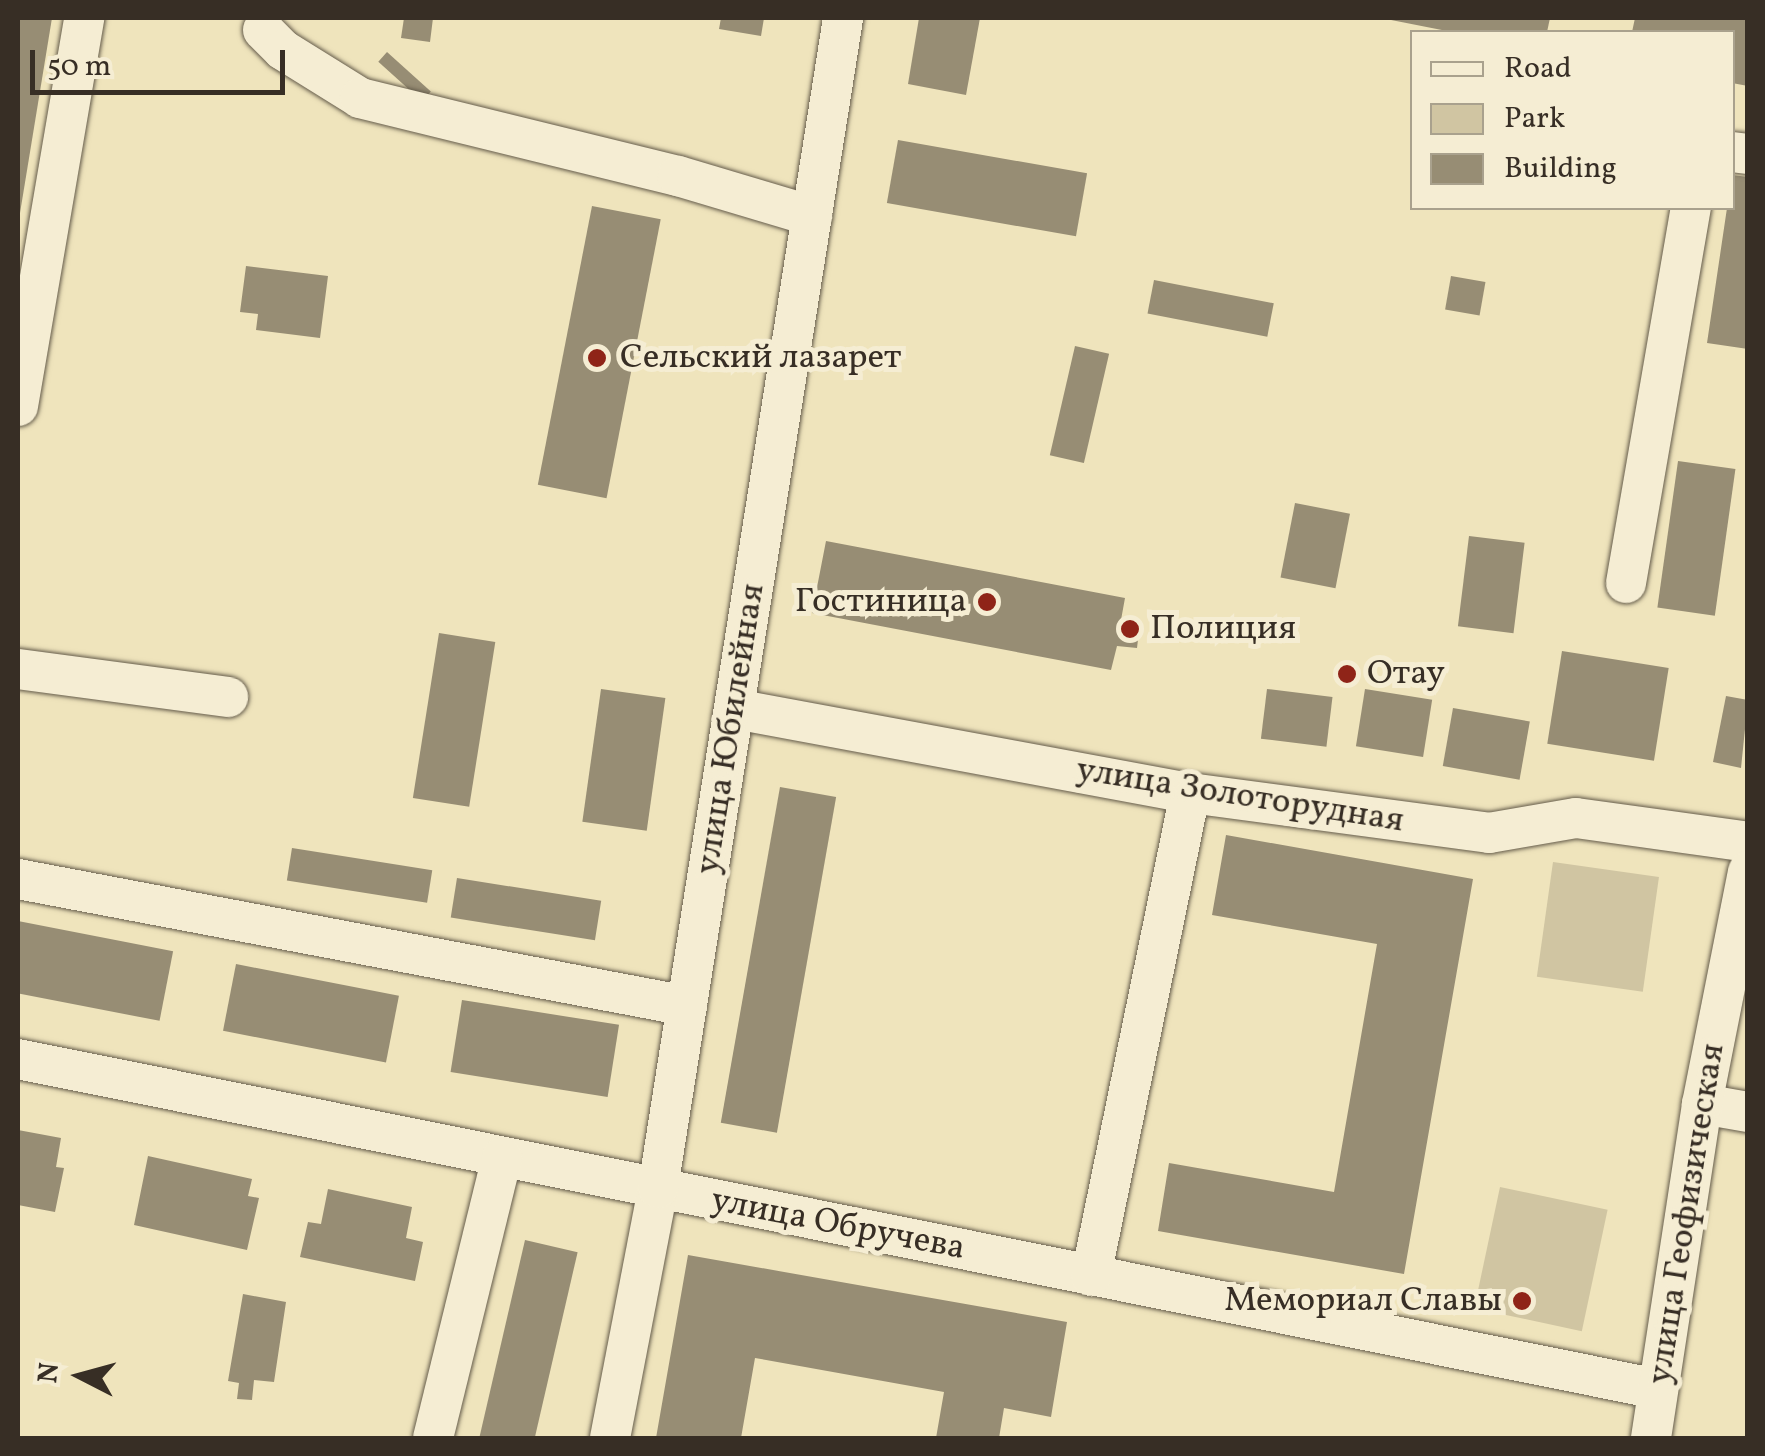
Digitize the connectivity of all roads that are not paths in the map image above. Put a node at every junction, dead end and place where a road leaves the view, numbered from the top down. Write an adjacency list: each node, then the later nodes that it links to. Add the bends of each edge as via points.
1 (84, 18): 6 (street)
2 (844, 18): 5 (street, улица Юбилейная)
3 (262, 30): 5 (street, via 360,98)
4 (1691, 210): 7 (street)
5 (812, 216): 10 (street, улица Юбилейная)
6 (18, 406)
7 (1626, 583)
8 (18, 669): 9 (street)
9 (228, 696)
10 (734, 709): 11 (street, улица Золоторудная); 15 (street, улица Юбилейная)
11 (1190, 793): 12 (street, улица Золоторудная, via 1489,833 1576,818); 21 (street)
12 (1748, 842)
13 (1748, 872): 17 (street, улица Геофизическая)
14 (18, 879): 15 (street)
15 (687, 1006): 20 (street, улица Юбилейная)
16 (18, 1059): 19 (street, улица Обручева)
17 (1702, 1104): 18 (street); 22 (street, улица Геофизическая)
18 (1748, 1112)
19 (502, 1157): 20 (street, улица Обручева); 23 (street)
20 (658, 1188): 21 (street, улица Обручева); 24 (street, улица Юбилейная)
21 (1091, 1276): 22 (street, улица Обручева)
22 (1658, 1389): 25 (street, улица Геофизическая)
23 (432, 1438)
24 (610, 1438)
25 (1650, 1438)

